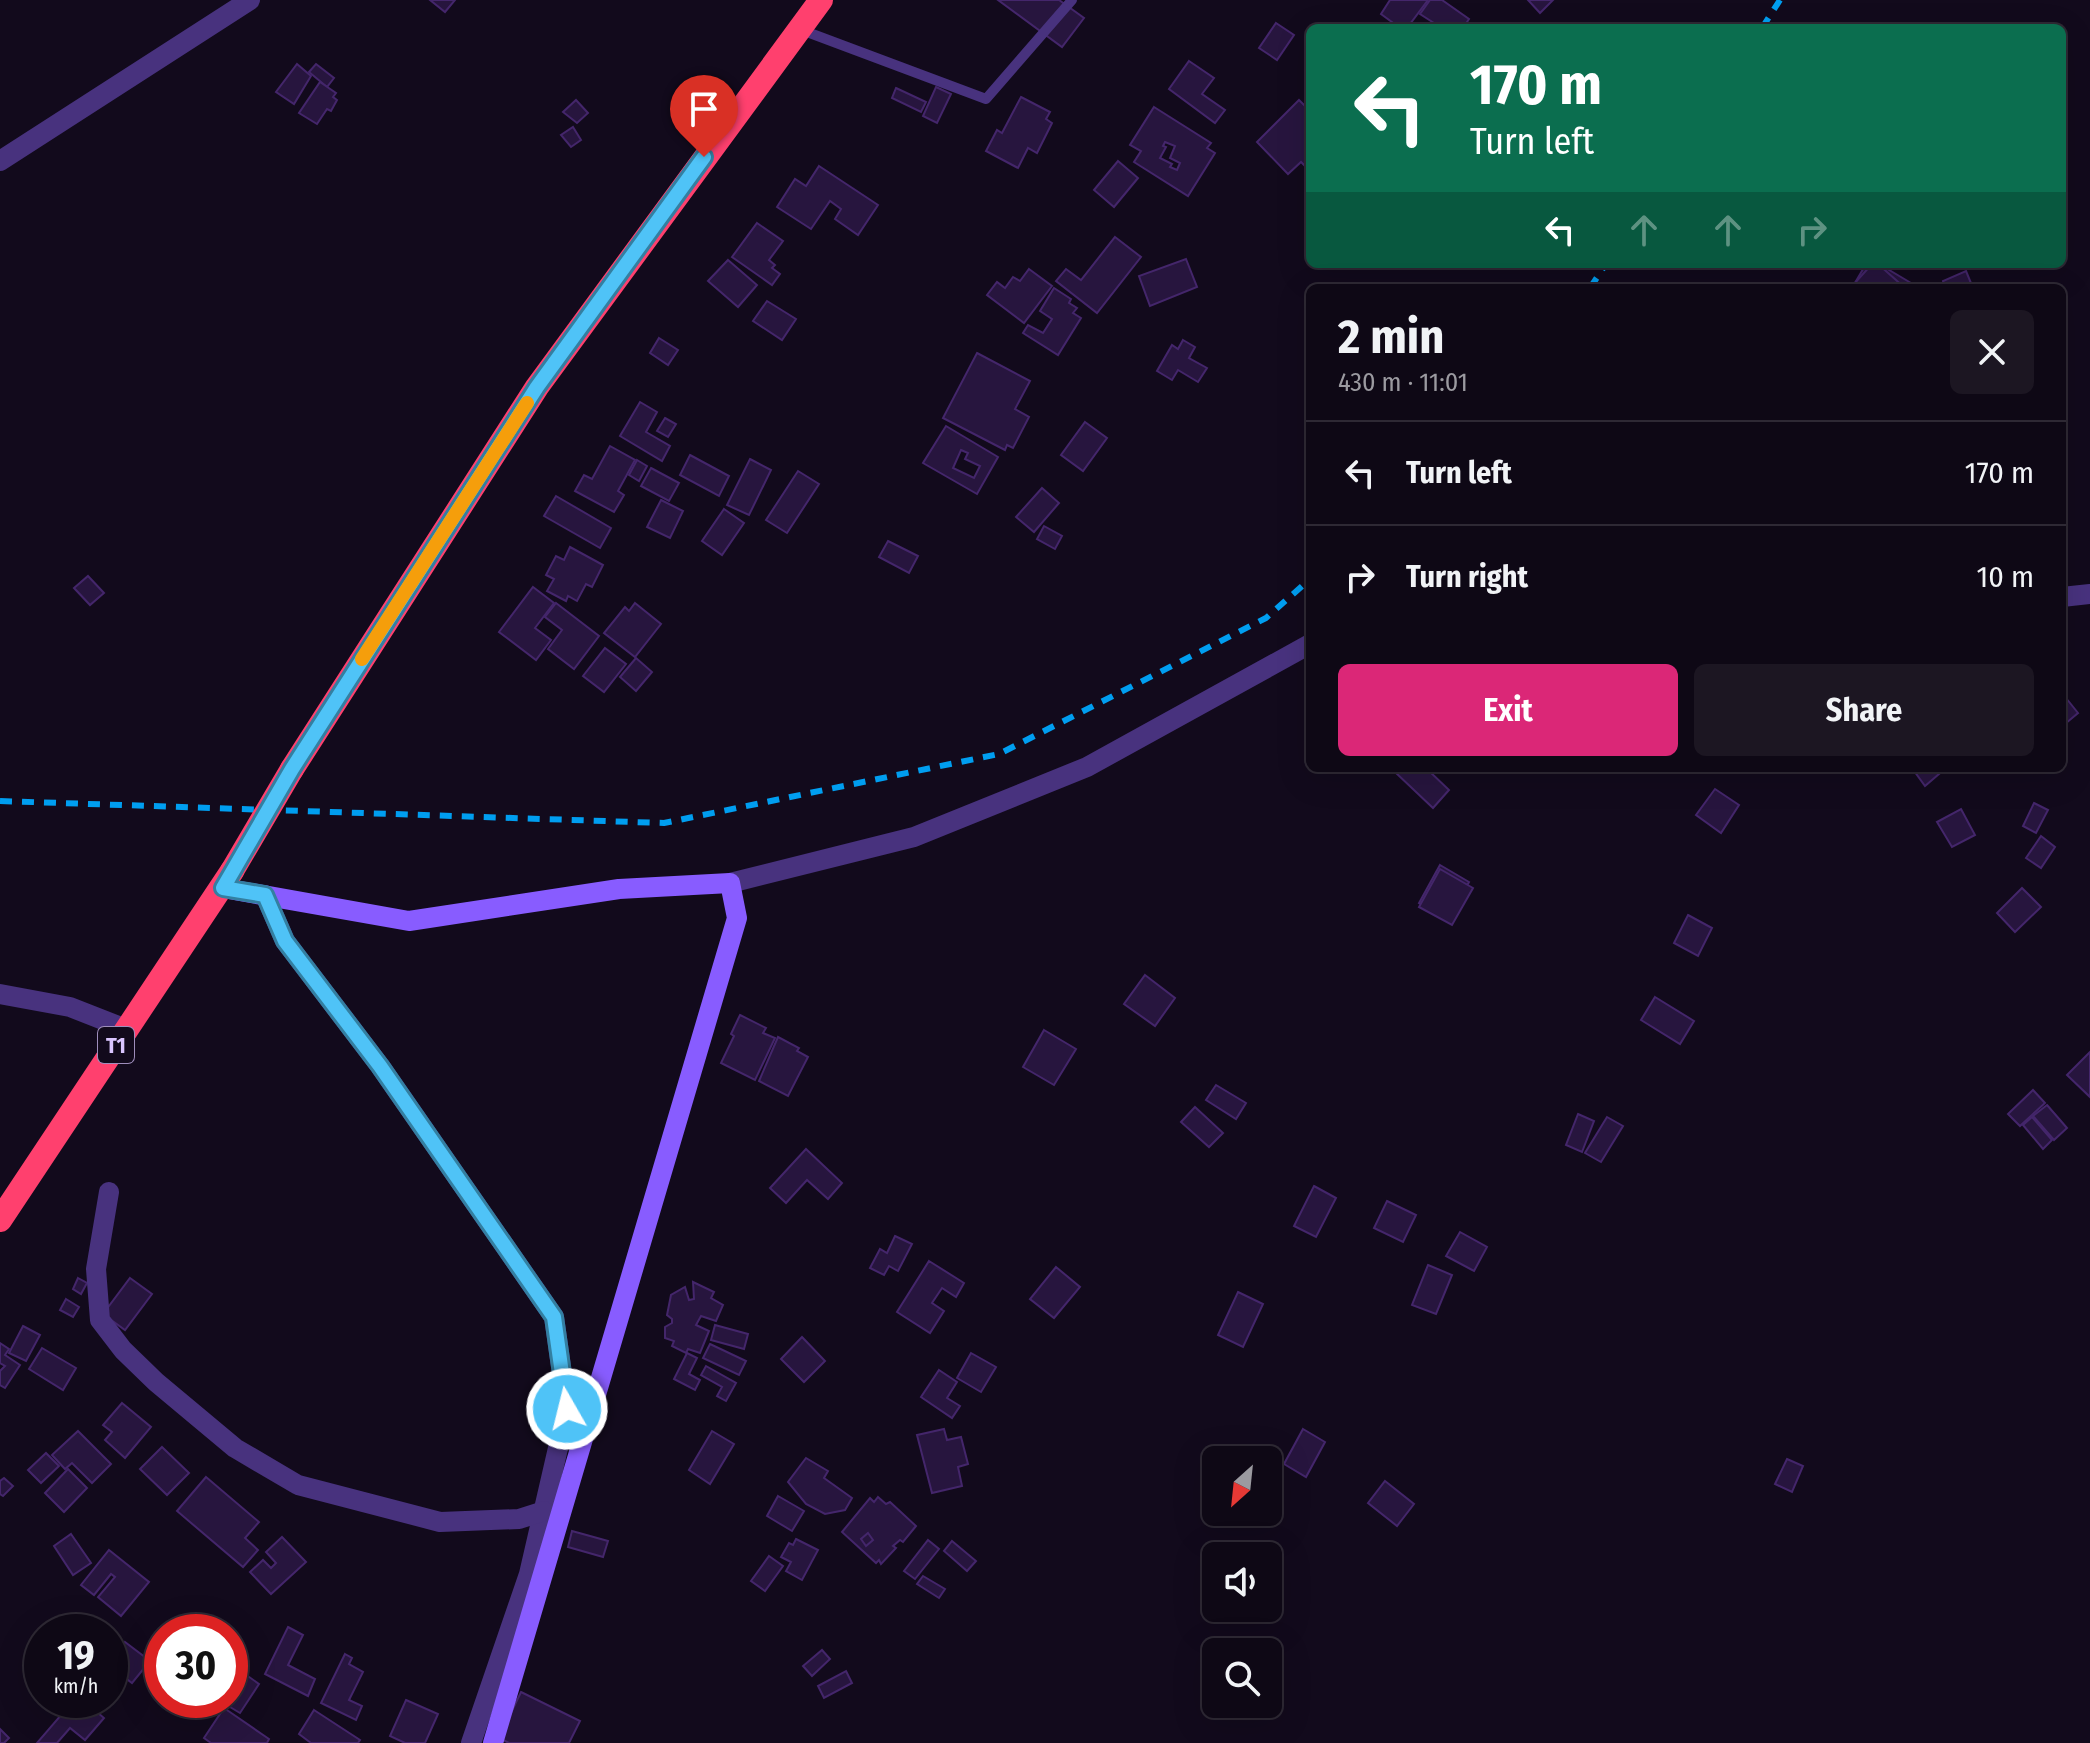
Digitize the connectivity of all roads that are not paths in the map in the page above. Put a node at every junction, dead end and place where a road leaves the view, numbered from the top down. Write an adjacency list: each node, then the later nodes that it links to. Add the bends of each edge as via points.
1 (250, 0): 5 (street)
2 (821, 0): 4 (highway, T1)
3 (1072, 0): 4 (lane, via 986,99)
4 (797, 29): 9 (highway, T1, bridge, via 537,387 292,769)
5 (0, 161)
6 (2090, 594): 7 (street)
7 (2066, 597)
8 (1306, 646): 10 (street, via 1087,767 914,837)
9 (228, 879): 11 (street); 13 (highway, T1)
10 (730, 883): 11 (street, via 619,889 409,921); 18 (street, via 737,918)
11 (265, 895): 16 (street, via 285,941 389,1079 554,1317 567,1409)
12 (0, 994): 13 (street, via 70,1007)
13 (126, 1029): 15 (highway, T1)
14 (109, 1192): 16 (street, via 96,1269 100,1320 156,1382 235,1448 298,1485 440,1522 519,1519)
15 (0, 1220)
16 (544, 1511): 17 (street, via 529,1574)
17 (471, 1743)
18 (493, 1743)

